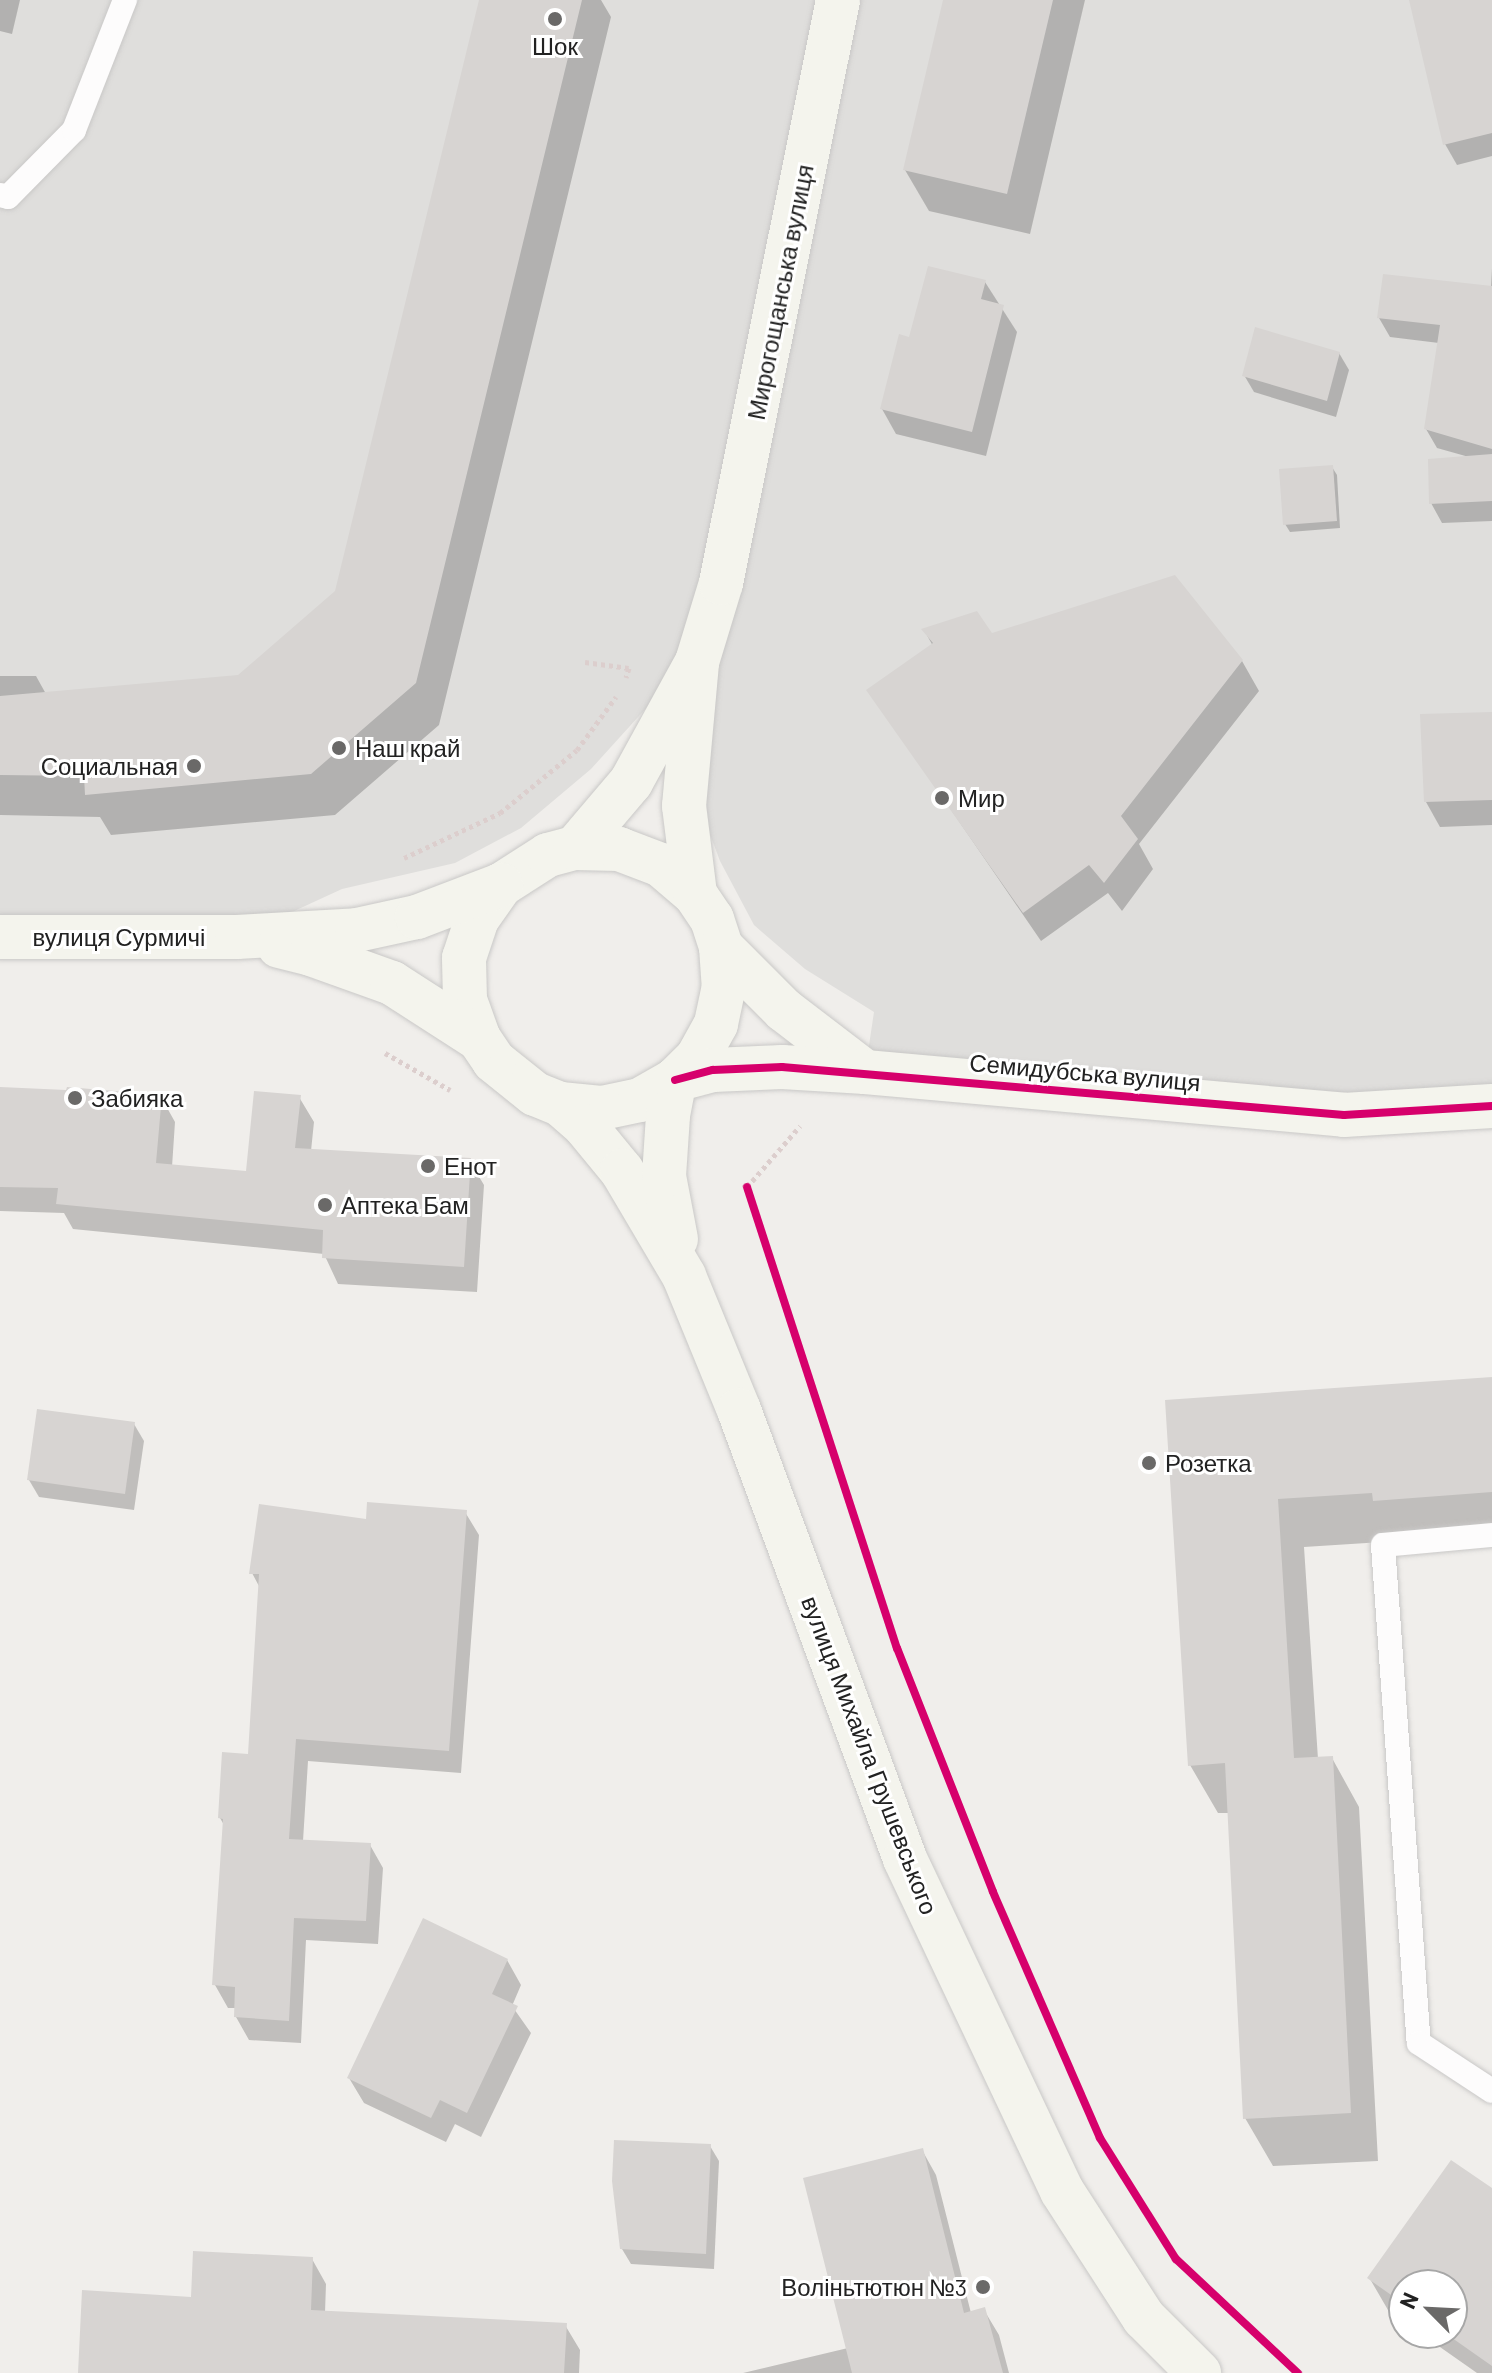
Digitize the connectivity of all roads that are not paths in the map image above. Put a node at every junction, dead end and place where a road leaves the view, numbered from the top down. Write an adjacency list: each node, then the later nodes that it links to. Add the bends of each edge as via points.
1 (125, 0): 3 (lane, via 74,130 8,197)
2 (838, 0): 4 (main road, Мирогощанська вулиця, via 721,583)
3 (0, 195)
4 (697, 662): 5 (main road, via 631,782); 7 (main road, via 684,806)
5 (575, 848): 6 (main road, via 548,855); 7 (main road, via 619,849 661,865)
6 (501, 885): 9 (main road, via 398,922 357,930); 11 (main road, via 477,919 464,958 465,1000)
7 (695, 894): 10 (main road, via 712,919)
8 (0, 937): 9 (main road, вулиця Сурмичі)
9 (237, 937): 11 (main road, via 311,954 392,983)
10 (721, 947): 12 (main road, via 784,1010); 13 (main road, via 724,986 716,1024 697,1058)
11 (479, 1039): 14 (main road, via 513,1080)
12 (865, 1072): 13 (main road, Семидубська вулиця, via 752,1067); 15 (main road, Семидубська вулиця, via 1344,1115)
13 (675, 1080): 14 (main road, via 640,1100 601,1108); 16 (main road, вулиця Михайла Грушевського, via 664,1176)
14 (560, 1104): 16 (main road, вулиця Михайла Грушевського, via 622,1171)
15 (1492, 1106)
16 (684, 1276): 19 (main road, вулиця Михайла Грушевського, via 905,1859 1062,2191 1144,2318)
17 (1492, 1535): 18 (lane, via 1383,1545 1419,2043)
18 (1492, 2091)
19 (1199, 2373)

